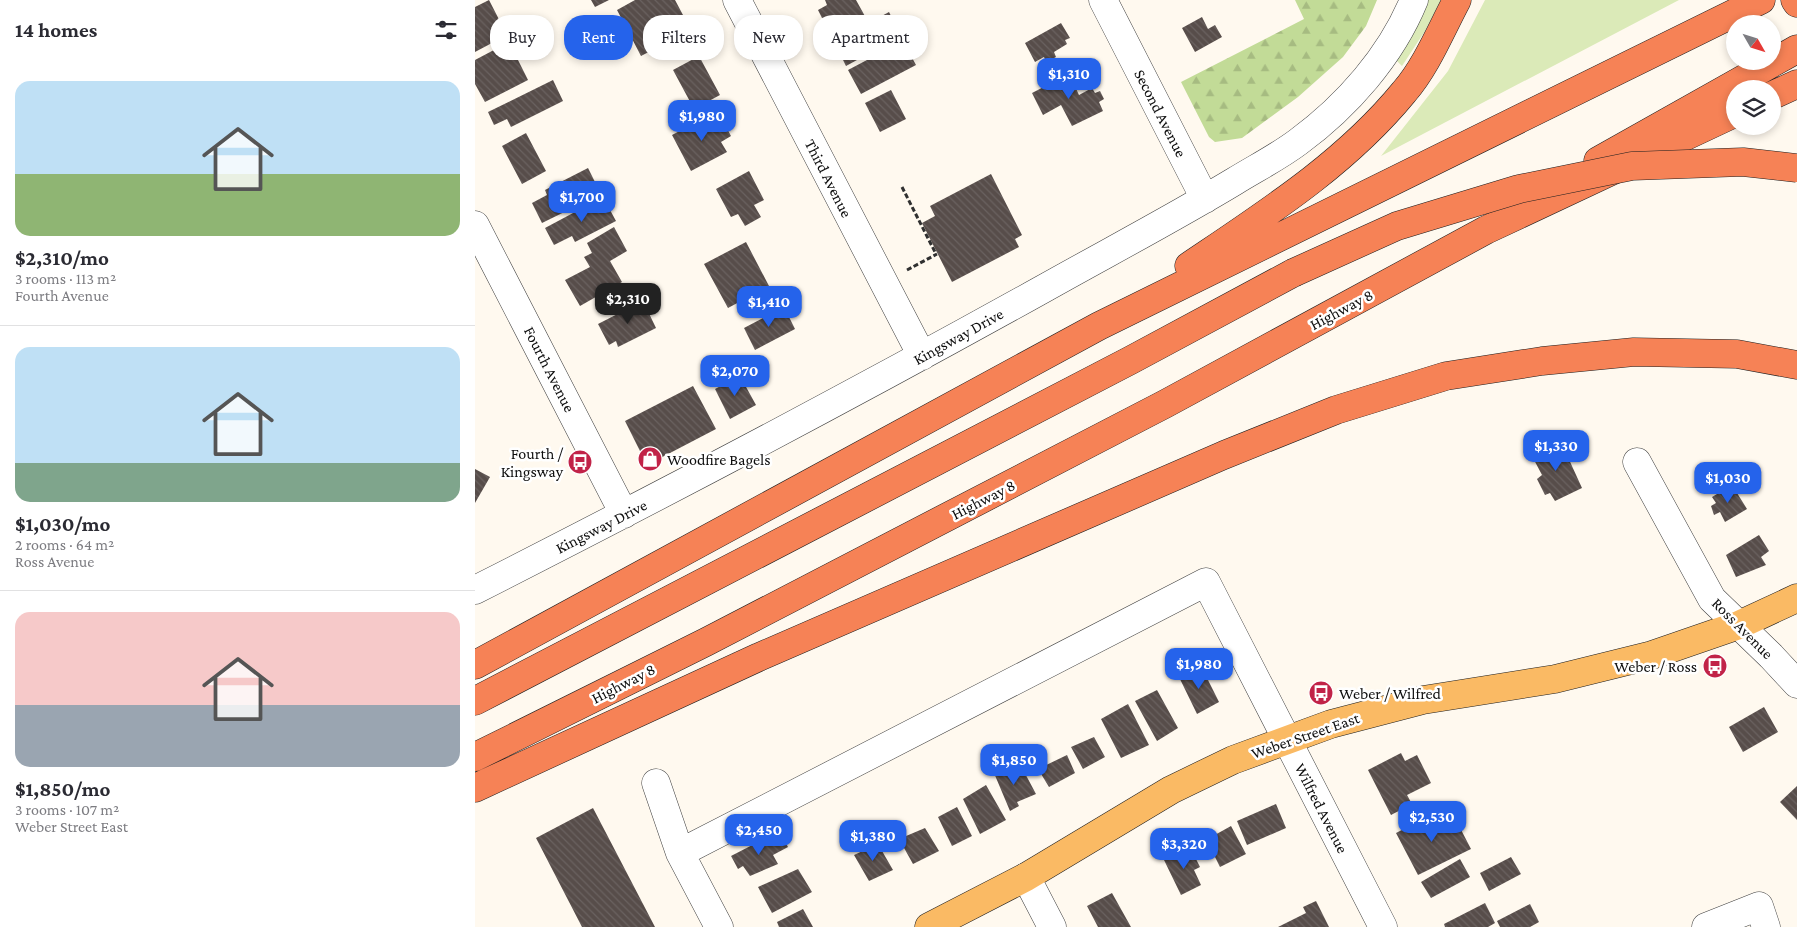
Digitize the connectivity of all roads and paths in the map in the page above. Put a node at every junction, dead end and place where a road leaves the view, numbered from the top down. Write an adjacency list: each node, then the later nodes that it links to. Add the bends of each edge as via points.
1 (737, 0): 17 (street, Third Avenue)
2 (1103, 0): 12 (street, Second Avenue)
3 (1414, 0): 12 (street, Kingsway Drive, via 1402,28 1350,95 1297,142)
4 (1457, 0): 16 (highway, via 1405,91 1354,145 1279,205)
5 (1761, 0): 16 (highway)
6 (1797, 49): 14 (highway, via 1632,140)
7 (1797, 84): 8 (highway)
8 (1781, 91)
9 (1726, 117): 14 (highway)
10 (1797, 168): 26 (highway, bridge, via 1743,162 1631,166 1528,187 1397,226 1293,273)
11 (903, 187): 15 (path, via 937,254)
12 (1205, 199): 17 (street, Kingsway Drive)
13 (475, 225): 20 (street, Fourth Avenue)
14 (1486, 230): 28 (highway, Highway 8, via 1157,409 706,642)
15 (907, 270)
16 (1099, 326): 24 (highway)
17 (922, 356): 20 (street, Kingsway Drive)
18 (1797, 365): 30 (highway, via 1737,354 1634,352 1542,361 1447,376 1337,410 1214,459 759,656)
19 (1637, 462): 23 (street, Ross Avenue, via 1712,599)
20 (624, 514): 21 (street, Kingsway Drive)
21 (475, 590)
22 (1797, 598): 23 (main road, Weber Street East)
23 (1739, 625): 25 (street, Ross Avenue); 27 (main road, Weber Street East, via 1634,659 1555,679 1423,700 1331,724)
24 (475, 665)
25 (1797, 684)
26 (475, 701)
27 (1288, 740): 31 (street, Wilfred Avenue, via 1206,582); 32 (main road, Weber Street East, via 1233,760 1171,790); 36 (street, Wilfred Avenue)
28 (475, 757)
29 (656, 783): 31 (street)
30 (475, 788)
31 (680, 853): 33 (street)
32 (1025, 877): 34 (main road, Weber Street East); 35 (street)
33 (719, 927)
34 (929, 927)
35 (1052, 927)
36 (1383, 927)
37 (1706, 927): 38 (street, via 1759,906)
38 (1766, 927)

